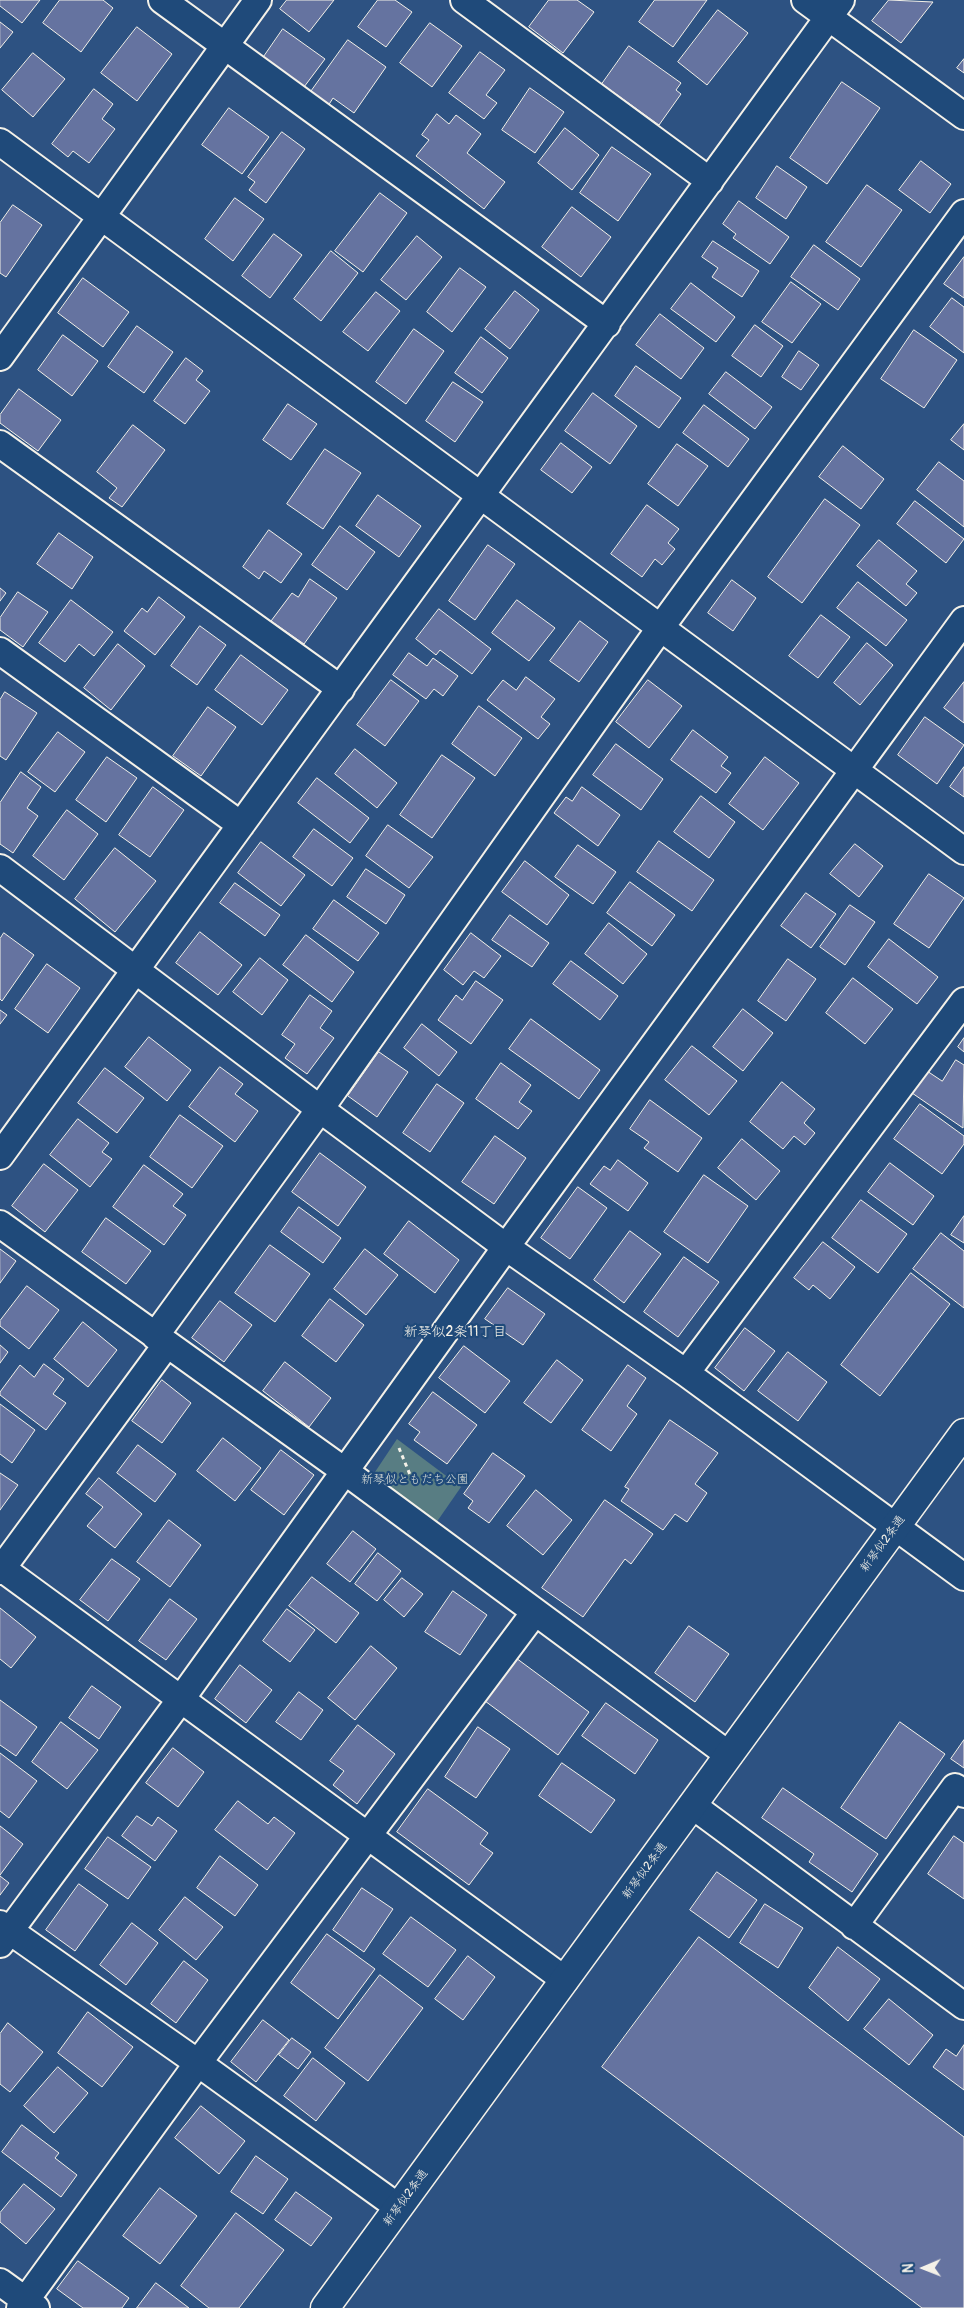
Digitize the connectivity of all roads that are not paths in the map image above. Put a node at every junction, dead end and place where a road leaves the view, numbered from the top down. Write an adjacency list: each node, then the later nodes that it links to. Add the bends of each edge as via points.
1 (162, 0): 6 (street)
2 (258, 0): 6 (street)
3 (464, 0): 9 (street)
4 (805, 0): 5 (street)
5 (835, 9): 7 (street); 9 (street)
6 (224, 46): 11 (street); 12 (street)
7 (964, 116)
8 (0, 142): 11 (street)
9 (710, 181): 12 (street)
10 (964, 213): 17 (street)
11 (100, 216): 13 (street); 15 (street)
12 (606, 324): 15 (street)
13 (0, 357)
14 (0, 444): 19 (street)
15 (482, 496): 17 (street); 19 (street)
16 (964, 620): 20 (street)
17 (661, 628): 20 (street); 26 (street)
18 (0, 650): 21 (street)
19 (341, 689): 21 (street)
20 (855, 771): 22 (street); 29 (street)
21 (242, 825): 24 (street)
22 (964, 851)
23 (0, 868): 24 (street)
24 (136, 969): 26 (street); 27 (street)
25 (964, 1001): 31 (street)
26 (320, 1109): 29 (street); 30 (street)
27 (0, 1156)
28 (0, 1224): 30 (street)
29 (506, 1247): 31 (street); 33 (street)
30 (161, 1340): 33 (street); 35 (street)
31 (686, 1373): 34 (street)
32 (964, 1433): 34 (street, 新琴似2条通)
33 (346, 1472): 37 (street); 38 (street)
34 (896, 1527): 36 (street); 39 (street, 新琴似2条通)
35 (1, 1569): 38 (street)
36 (964, 1577)
37 (535, 1612): 39 (street); 42 (street)
38 (181, 1699): 42 (street); 44 (street)
39 (729, 1755): 41 (street, 新琴似2条通)
40 (964, 1794): 43 (street, via 955,1787)
41 (692, 1805): 43 (street); 45 (street, 新琴似2条通)
42 (368, 1836): 45 (street); 47 (street)
43 (854, 1926): 46 (street)
44 (3, 1933): 47 (street)
45 (565, 1980): 48 (street, 新琴似2条通)
46 (964, 2006)
47 (198, 2063): 48 (street); 50 (street)
48 (398, 2207): 51 (street, 新琴似2条通)
49 (0, 2282): 50 (street)
50 (27, 2306)
51 (325, 2308)

